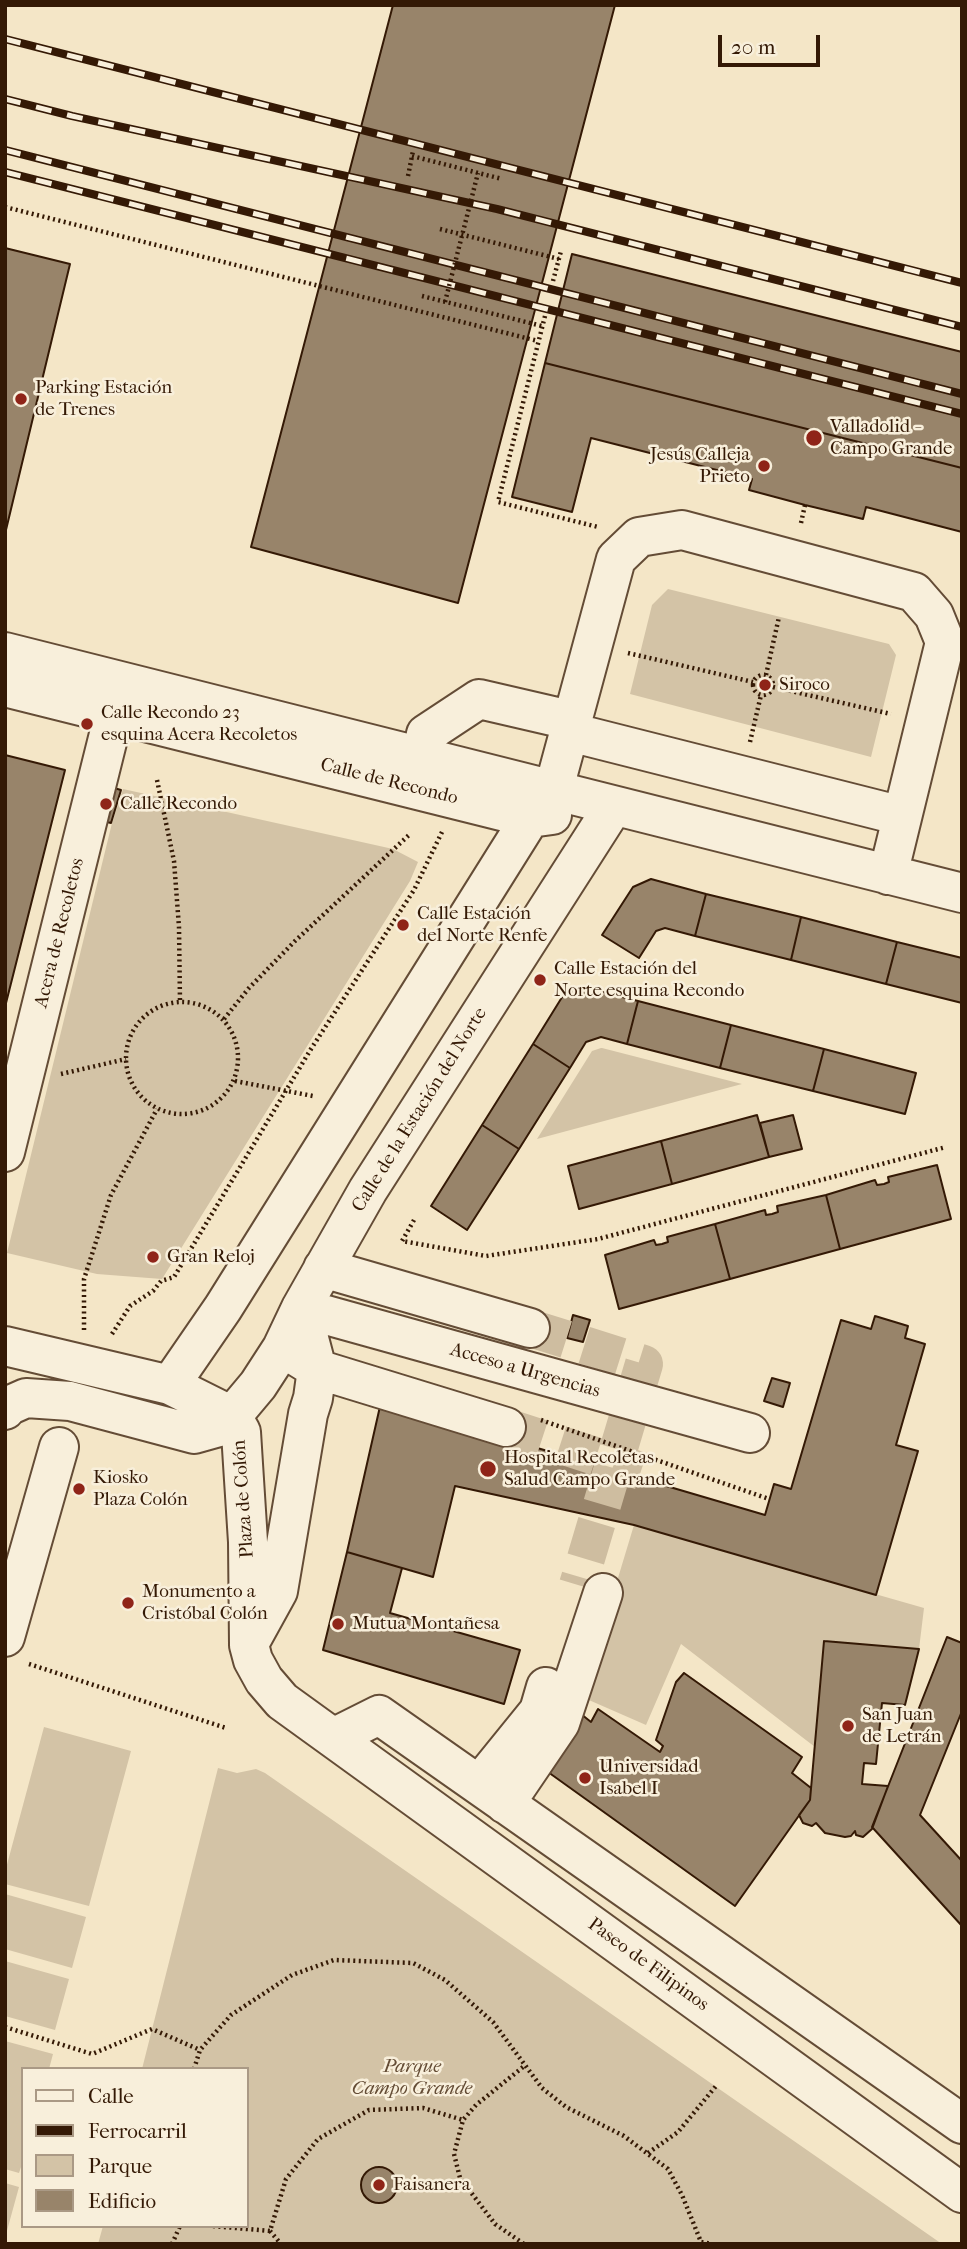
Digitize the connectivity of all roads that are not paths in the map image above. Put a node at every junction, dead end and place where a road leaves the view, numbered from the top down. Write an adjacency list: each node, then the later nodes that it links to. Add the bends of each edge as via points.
1 (5, 652): 7 (street, Calle de Recondo)
2 (5, 670): 4 (street, Calle de Recondo, via 67,685)
3 (5, 687): 4 (street, Calle de Recondo)
4 (108, 712): 5 (street, Calle de Recondo); 13 (street, Acera de Recoletos)
5 (166, 727): 7 (street, Calle de Recondo, via 205,720 393,765); 8 (street, Calle de Recondo)
6 (572, 727): 7 (street, via 479,699 426,734); 8 (street); 10 (street); 10 (street, via 616,559 639,537 682,530 914,592 934,615 945,642)
7 (421, 757): 8 (street, Calle de Recondo)
8 (542, 805): 9 (street, Calle de Recondo); 20 (street)
9 (613, 807): 11 (street, Calle de Recondo); 14 (street, Calle de la Estación del Norte)
10 (902, 816): 11 (street)
11 (888, 874): 12 (street, Calle de Recondo)
12 (962, 893)
13 (5, 1152)
14 (323, 1268): 15 (street, Calle de la Estación del Norte); 16 (street)
15 (301, 1308): 18 (street, Calle de la Estación del Norte); 19 (street); 24 (street, Acceso a Urgencias)
16 (530, 1328)
17 (5, 1346): 20 (street, Plaza de Colón)
18 (282, 1348): 19 (street); 21 (street, Calle de la Estación del Norte)
19 (317, 1368): 23 (street); 27 (street, via 278,1591)
20 (178, 1374): 21 (street, Plaza de Colón)
21 (240, 1406): 22 (street, Plaza de Colón, via 219,1427 194,1434 70,1401 26,1398); 27 (street, Plaza de Colón)
22 (5, 1410)
23 (521, 1423)
24 (750, 1433)
25 (59, 1447): 28 (street)
26 (591, 1589): 31 (street, via 539,1711)
27 (249, 1645): 29 (street, Plaza de Colón, via 264,1680)
28 (12, 1648)
29 (282, 1701): 30 (street, Paseo de Filipinos)
30 (333, 1738): 31 (street, via 379,1715); 33 (street, Paseo de Filipinos)
31 (492, 1794): 32 (street)
32 (962, 2124)
33 (962, 2193)

